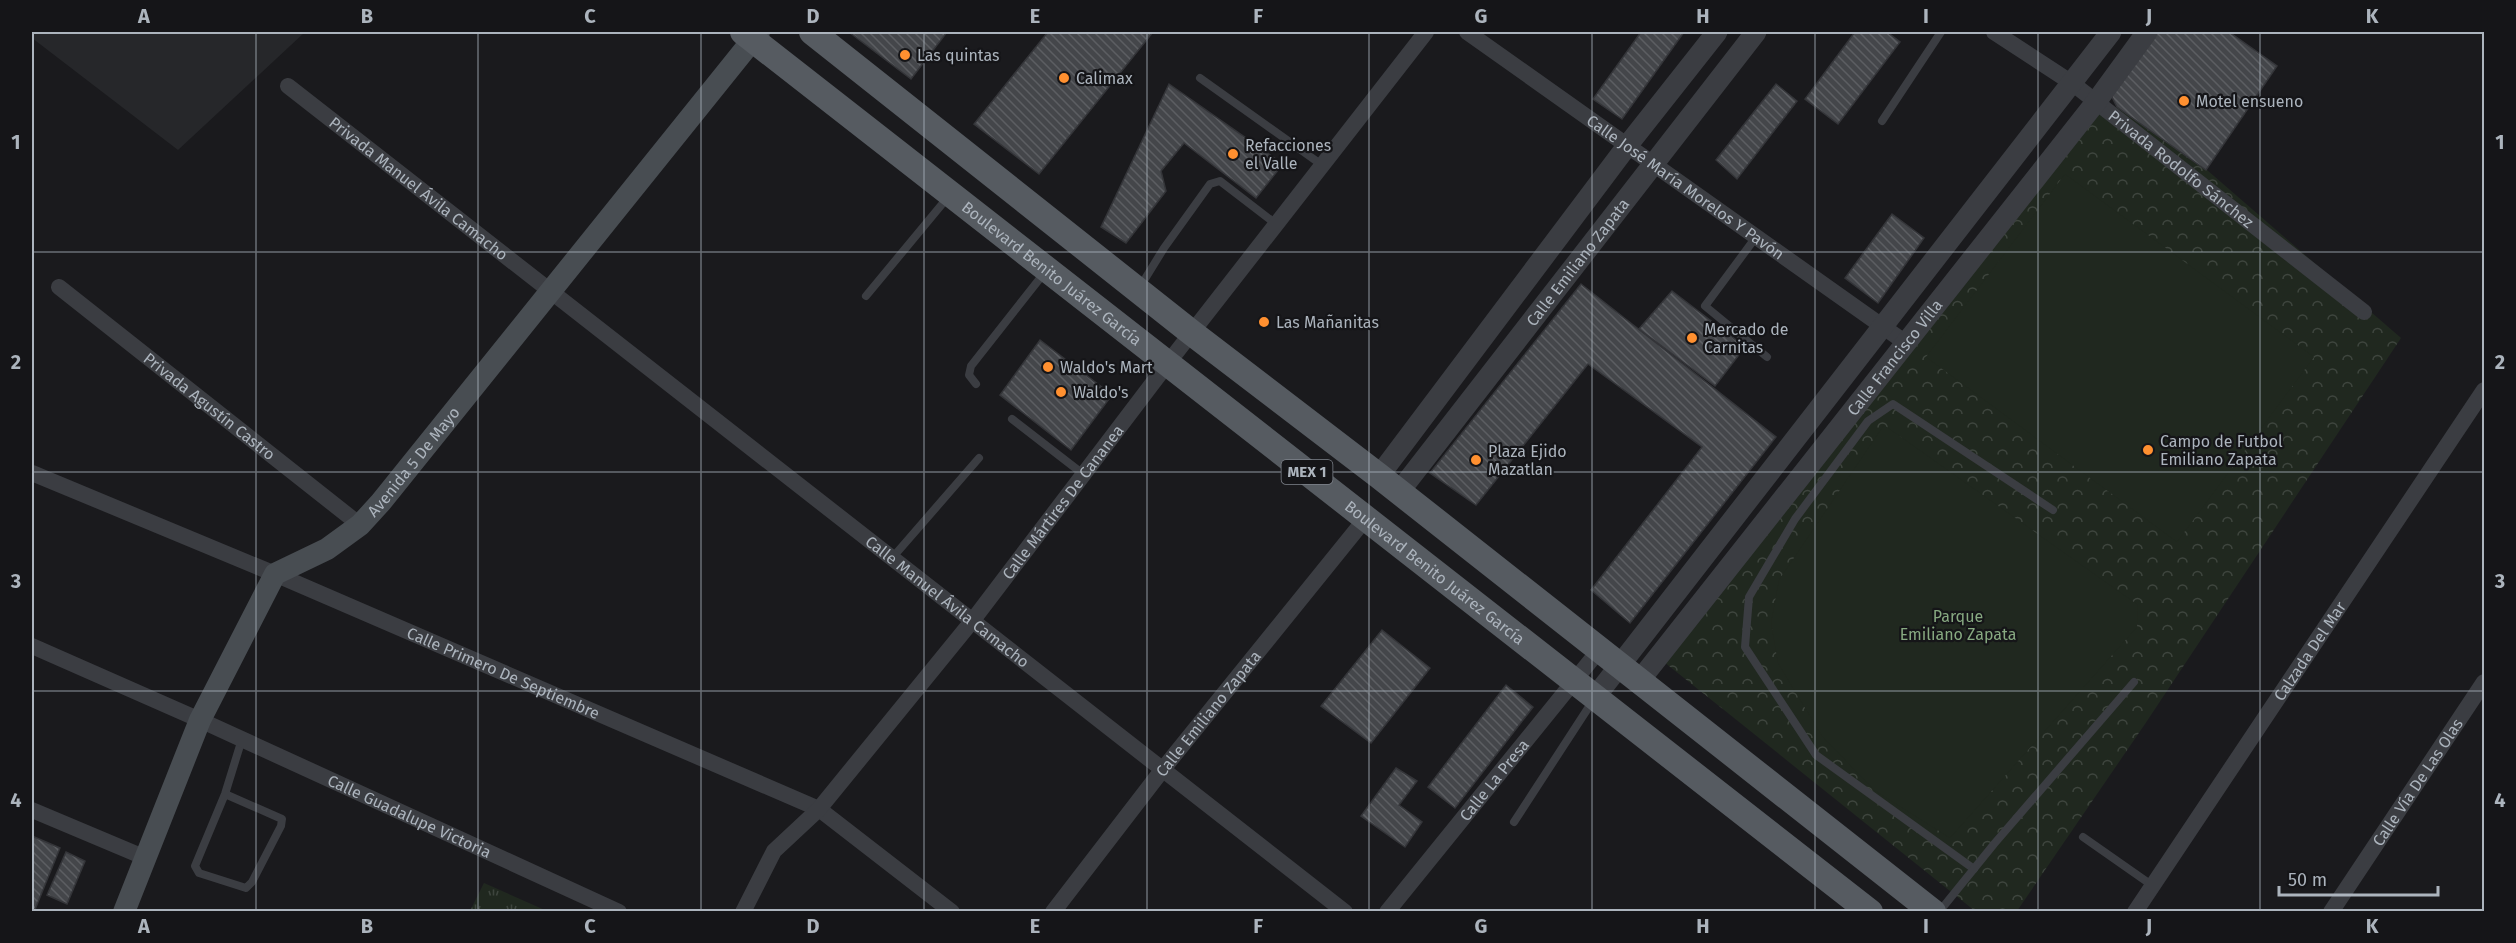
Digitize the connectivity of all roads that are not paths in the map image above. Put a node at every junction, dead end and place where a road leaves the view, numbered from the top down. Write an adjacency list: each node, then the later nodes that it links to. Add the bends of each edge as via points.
1 (812, 32): 24 (main road, MEX 1)
2 (1426, 32): 18 (street, Calle Mártires De Cananea)
3 (1467, 32): 16 (street, Calle José María Morelos Y Pavón)
4 (1718, 32): 16 (street, Calle Emiliano Zapata)
5 (1756, 32): 17 (street, Calle Emiliano Zapata)
6 (1941, 32): 15 (lane)
7 (1994, 32): 12 (street, Privada Rodolfo Sánchez)
8 (2111, 32): 12 (street, Calle Francisco Villa)
9 (2147, 32): 14 (street, Calle Francisco Villa)
10 (752, 34): 19 (main road, Boulevard Benito Juárez García / MEX 1); 25 (main road, Avenida 5 De Mayo)
11 (1200, 78): 18 (lane)
12 (2072, 84): 14 (street, Privada Rodolfo Sánchez); 28 (street, Calle Francisco Villa)
13 (288, 86): 25 (street, Privada Manuel Ávila Camacho)
14 (2096, 102): 27 (street, Privada Rodolfo Sánchez); 30 (street, Calle Francisco Villa)
15 (1882, 121)
16 (1627, 147): 17 (street, Calle José María Morelos Y Pavón); 39 (street, Calle Emiliano Zapata)
17 (1652, 164): 21 (street, Calle José María Morelos Y Pavón); 40 (street, Calle Emiliano Zapata)
18 (1322, 165): 20 (street, Calle Mártires De Cananea)
19 (951, 194): 22 (main road, Boulevard Benito Juárez García / MEX 1); 26 (lane)
20 (1276, 224): 24 (lane, via 1221,181 1210,184); 29 (street, Calle Mártires De Cananea)
21 (1756, 237): 28 (street, Calle José María Morelos Y Pavón); 31 (lane, via 1705,306)
22 (1048, 270): 32 (main road, Boulevard Benito Juárez García / MEX 1); 33 (lane, via 971,366 969,375)
23 (59, 287): 43 (street, Privada Agustín Castro)
24 (1138, 290): 29 (main road, MEX 1)
25 (552, 291): 43 (main road, Avenida 5 De Mayo); 44 (street, Calle Manuel Ávila Camacho)
26 (866, 296)
27 (2364, 312)
28 (1884, 326): 30 (street, Calle José María Morelos Y Pavón); 49 (street, Calle Francisco Villa)
29 (1192, 333): 32 (street, Calle Mártires De Cananea); 39 (main road, MEX 1)
30 (1906, 343): 49 (street, Calle Francisco Villa)
31 (1767, 357)
32 (1168, 363): 38 (street, Calle Mártires De Cananea); 42 (main road, Boulevard Benito Juárez García / MEX 1)
33 (976, 384)
34 (2484, 390): 64 (street, Calzada Del Mar)
35 (1012, 419): 38 (lane)
36 (979, 458): 44 (lane)
37 (32, 473): 45 (street, Calle Primero De Septiembre)
38 (1083, 474): 46 (street, Calle Mártires De Cananea)
39 (1379, 476): 40 (main road, MEX 1)
40 (1399, 492): 48 (main road, MEX 1)
41 (2053, 510): 63 (lane, via 1893,404 1868,421 1795,519 1749,597 1745,647 1816,755)
42 (1366, 518): 50 (main road, Boulevard Benito Juárez García / MEX 1); 56 (street, Calle Emiliano Zapata)
43 (360, 525): 45 (main road, Avenida 5 De Mayo, via 327,549)
44 (893, 557): 46 (street, Calle Manuel Ávila Camacho)
45 (275, 574): 54 (main road); 58 (street, Calle Primero De Septiembre)
46 (973, 620): 56 (street, Calle Manuel Ávila Camacho); 58 (street, Calle Mártires De Cananea)
47 (32, 646): 54 (street, Calle Guadalupe Victoria)
48 (1600, 649): 49 (main road, MEX 1); 50 (street, Calle La Presa)
49 (1630, 673): 53 (street); 73 (main road, MEX 1)
50 (1575, 679): 53 (main road, Boulevard Benito Juárez García / MEX 1); 72 (street, Calle La Presa)
51 (2134, 682): 63 (lane)
52 (2484, 682): 76 (street, Calle Vía De Las Olas)
53 (1596, 696): 60 (lane); 65 (main road, Boulevard Benito Juárez García / MEX 1)
54 (200, 720): 55 (street, Calle Guadalupe Victoria); 62 (main road)
55 (242, 739): 57 (lane); 67 (street, Calle Guadalupe Victoria)
56 (1163, 769): 70 (street, Calle Emiliano Zapata); 71 (street, Calle Manuel Ávila Camacho)
57 (225, 794): 57 (lane, via 195,866 199,873 246,888 282,819)
58 (819, 809): 68 (street, Calle Mártires De Cananea, via 774,851); 69 (street, Calle Primero De Septiembre)
59 (32, 810): 62 (street)
60 (1514, 822)
61 (2083, 837): 64 (lane)
62 (146, 858): 66 (main road)
63 (1974, 869): 74 (lane)
64 (2153, 886): 75 (street, Calzada Del Mar)
65 (1864, 910)
66 (124, 912)
67 (619, 912)
68 (743, 912)
69 (952, 912)
70 (1053, 912)
71 (1345, 912)
72 (1387, 912)
73 (1933, 912)
74 (1939, 912)
75 (2135, 912)
76 (2331, 912)

